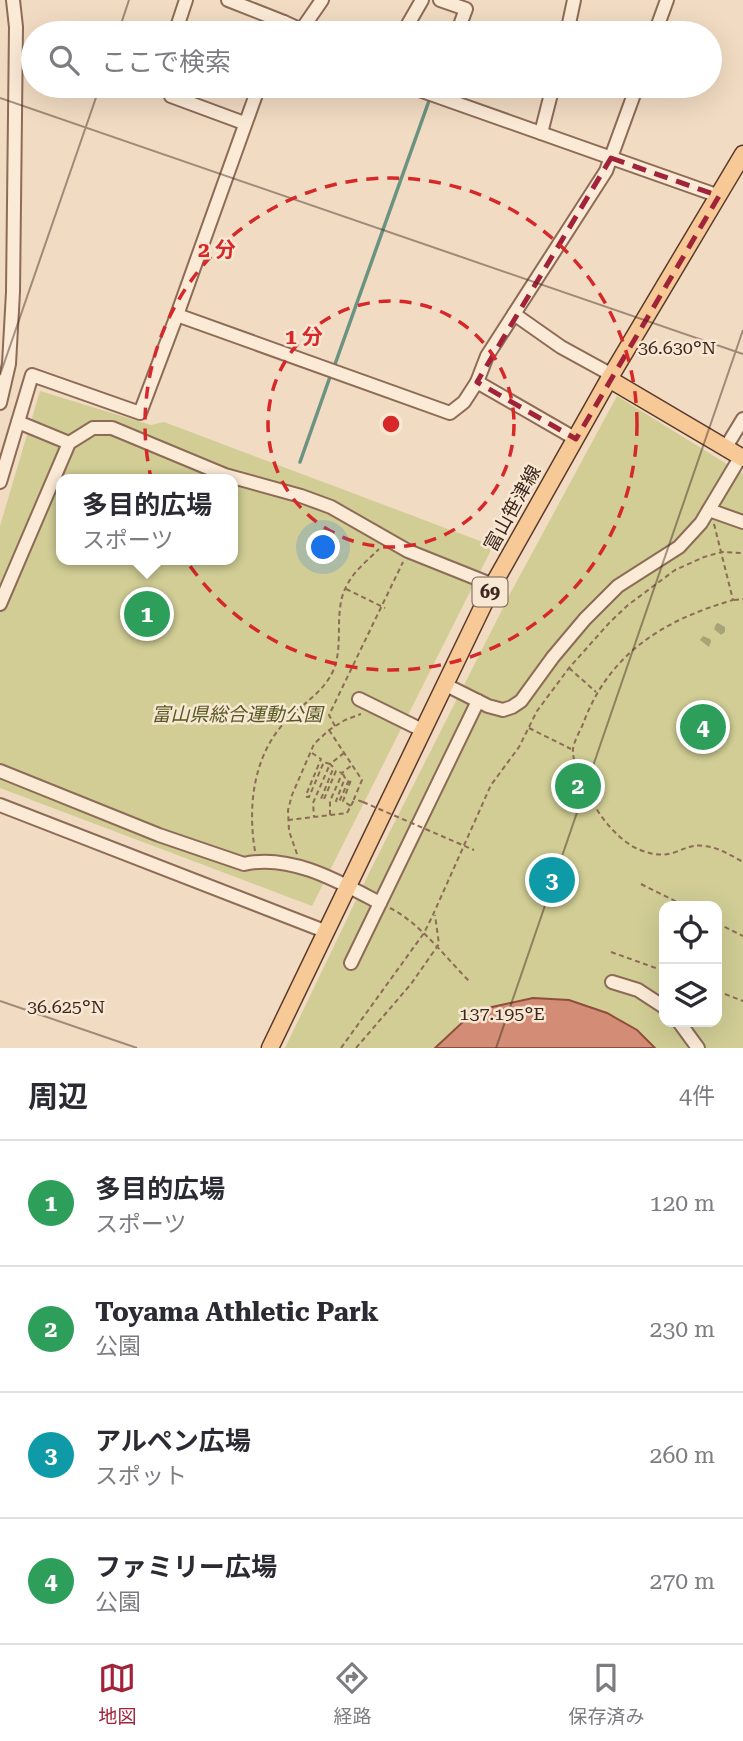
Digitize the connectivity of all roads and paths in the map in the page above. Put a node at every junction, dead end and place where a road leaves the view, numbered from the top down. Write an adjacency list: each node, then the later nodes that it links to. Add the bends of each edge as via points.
1 (13, 0): 30 (street, via 13,292 9,364)
2 (186, 0): 10 (street)
3 (228, 0): 11 (street)
4 (321, 0): 12 (street)
5 (422, 0): 13 (street)
6 (440, 0): 9 (street)
7 (574, 0): 14 (street)
8 (667, 0): 15 (street)
9 (465, 6)
10 (179, 21)
11 (268, 21)
12 (310, 21)
13 (410, 21)
14 (570, 21)
15 (659, 21)
16 (176, 98): 21 (street)
17 (254, 98): 21 (street)
18 (450, 98): 22 (street)
19 (550, 98): 22 (street)
20 (633, 98): 24 (street)
21 (244, 123): 27 (street)
22 (541, 133): 24 (street)
23 (743, 154): 25 (main road, 富山笹津線 / 69)
24 (611, 158): 25 (street); 26 (street)
25 (719, 195): 28 (main road, 富山笹津線 / 69)
26 (514, 314): 28 (street); 29 (street, via 487,356)
27 (177, 315): 29 (street, via 450,413); 32 (street, via 140,413 32,375)
28 (611, 377): 33 (main road, 富山笹津線 / 69); 35 (main road)
29 (477, 382): 33 (street)
30 (0, 403)
31 (743, 419): 35 (street)
32 (18, 422): 34 (street); 39 (street)
33 (576, 439): 46 (main road, 富山笹津線 / 69)
34 (69, 443): 37 (street, via 93,428 111,428); 50 (street)
35 (726, 447): 36 (main road)
36 (742, 457): 40 (street)
37 (223, 474)
38 (238, 479): 42 (street, via 331,507)
39 (0, 482)
40 (711, 515): 41 (street); 44 (path); 56 (street, via 679,547 618,586 585,619 521,701 503,710)
41 (743, 522)
42 (387, 540): 43 (street); 47 (path)
43 (408, 551): 46 (street); 51 (path)
44 (722, 552): 45 (path); 49 (path); 52 (path, via 675,570 628,605)
45 (743, 553)
46 (493, 585): 53 (main road, 富山笹津線 / 69)
47 (345, 589): 51 (path); 76 (path, via 338,652 327,684 288,719 263,757 252,802)
48 (743, 599): 49 (path)
49 (733, 600): 54 (path, via 691,614 647,638)
50 (0, 604)
51 (383, 607): 58 (path, via 329,715)
52 (569, 668): 54 (path); 59 (path)
53 (446, 685): 56 (street); 61 (main road, 富山笹津線 / 69)
54 (597, 693): 62 (path)
55 (359, 699): 57 (street)
56 (478, 701): 82 (street)
57 (379, 709): 58 (path); 61 (street)
58 (335, 726): 60 (path)
59 (528, 727): 62 (path); 83 (path, via 491,785)
60 (329, 730): 63 (path); 64 (path)
61 (424, 731): 80 (main road, 富山笹津線 / 69)
62 (573, 750): 77 (path, via 579,777 596,809 634,847 653,855 703,845)
63 (311, 752): 65 (path, via 321,758 307,797 324,762); 74 (path, via 292,795)
64 (344, 752): 65 (path); 66 (path)
65 (330, 764): 68 (path, via 333,769 321,799 336,771); 73 (path, via 313,803)
66 (352, 765): 68 (path); 69 (path, via 362,780)
67 (0, 771): 76 (street, via 159,835 244,864)
68 (342, 773): 71 (path, via 345,778 336,801 339,803 351,780 344,802); 72 (path, via 330,801)
69 (354, 799): 71 (path); 75 (path, bridge)
70 (0, 805): 85 (street)
71 (351, 806): 72 (path, via 347,813)
72 (331, 815): 73 (path)
73 (314, 817): 74 (path)
74 (288, 820): 78 (path)
75 (474, 850)
76 (257, 861): 78 (street)
77 (743, 862)
78 (302, 868): 80 (street)
79 (641, 884): 81 (path)
80 (349, 887): 82 (street); 85 (main road, 富山笹津線 / 69)
81 (675, 901)
82 (380, 903): 86 (path); 90 (street)
83 (434, 912): 86 (path); 88 (path)
84 (722, 926): 87 (path)
85 (327, 932): 98 (main road, 富山笹津線 / 69)
86 (424, 933): 88 (path); 99 (path)
87 (743, 936)
88 (437, 948): 92 (path); 100 (path)
89 (611, 952): 91 (path)
90 (351, 963)
91 (659, 969)
92 (470, 982)
93 (612, 982): 96 (street, via 638,990)
94 (722, 993): 95 (path)
95 (743, 1001)
96 (659, 1004)
97 (683, 1027): 101 (street)
98 (270, 1048)
99 (341, 1048)
100 (356, 1048)
101 (698, 1048)

